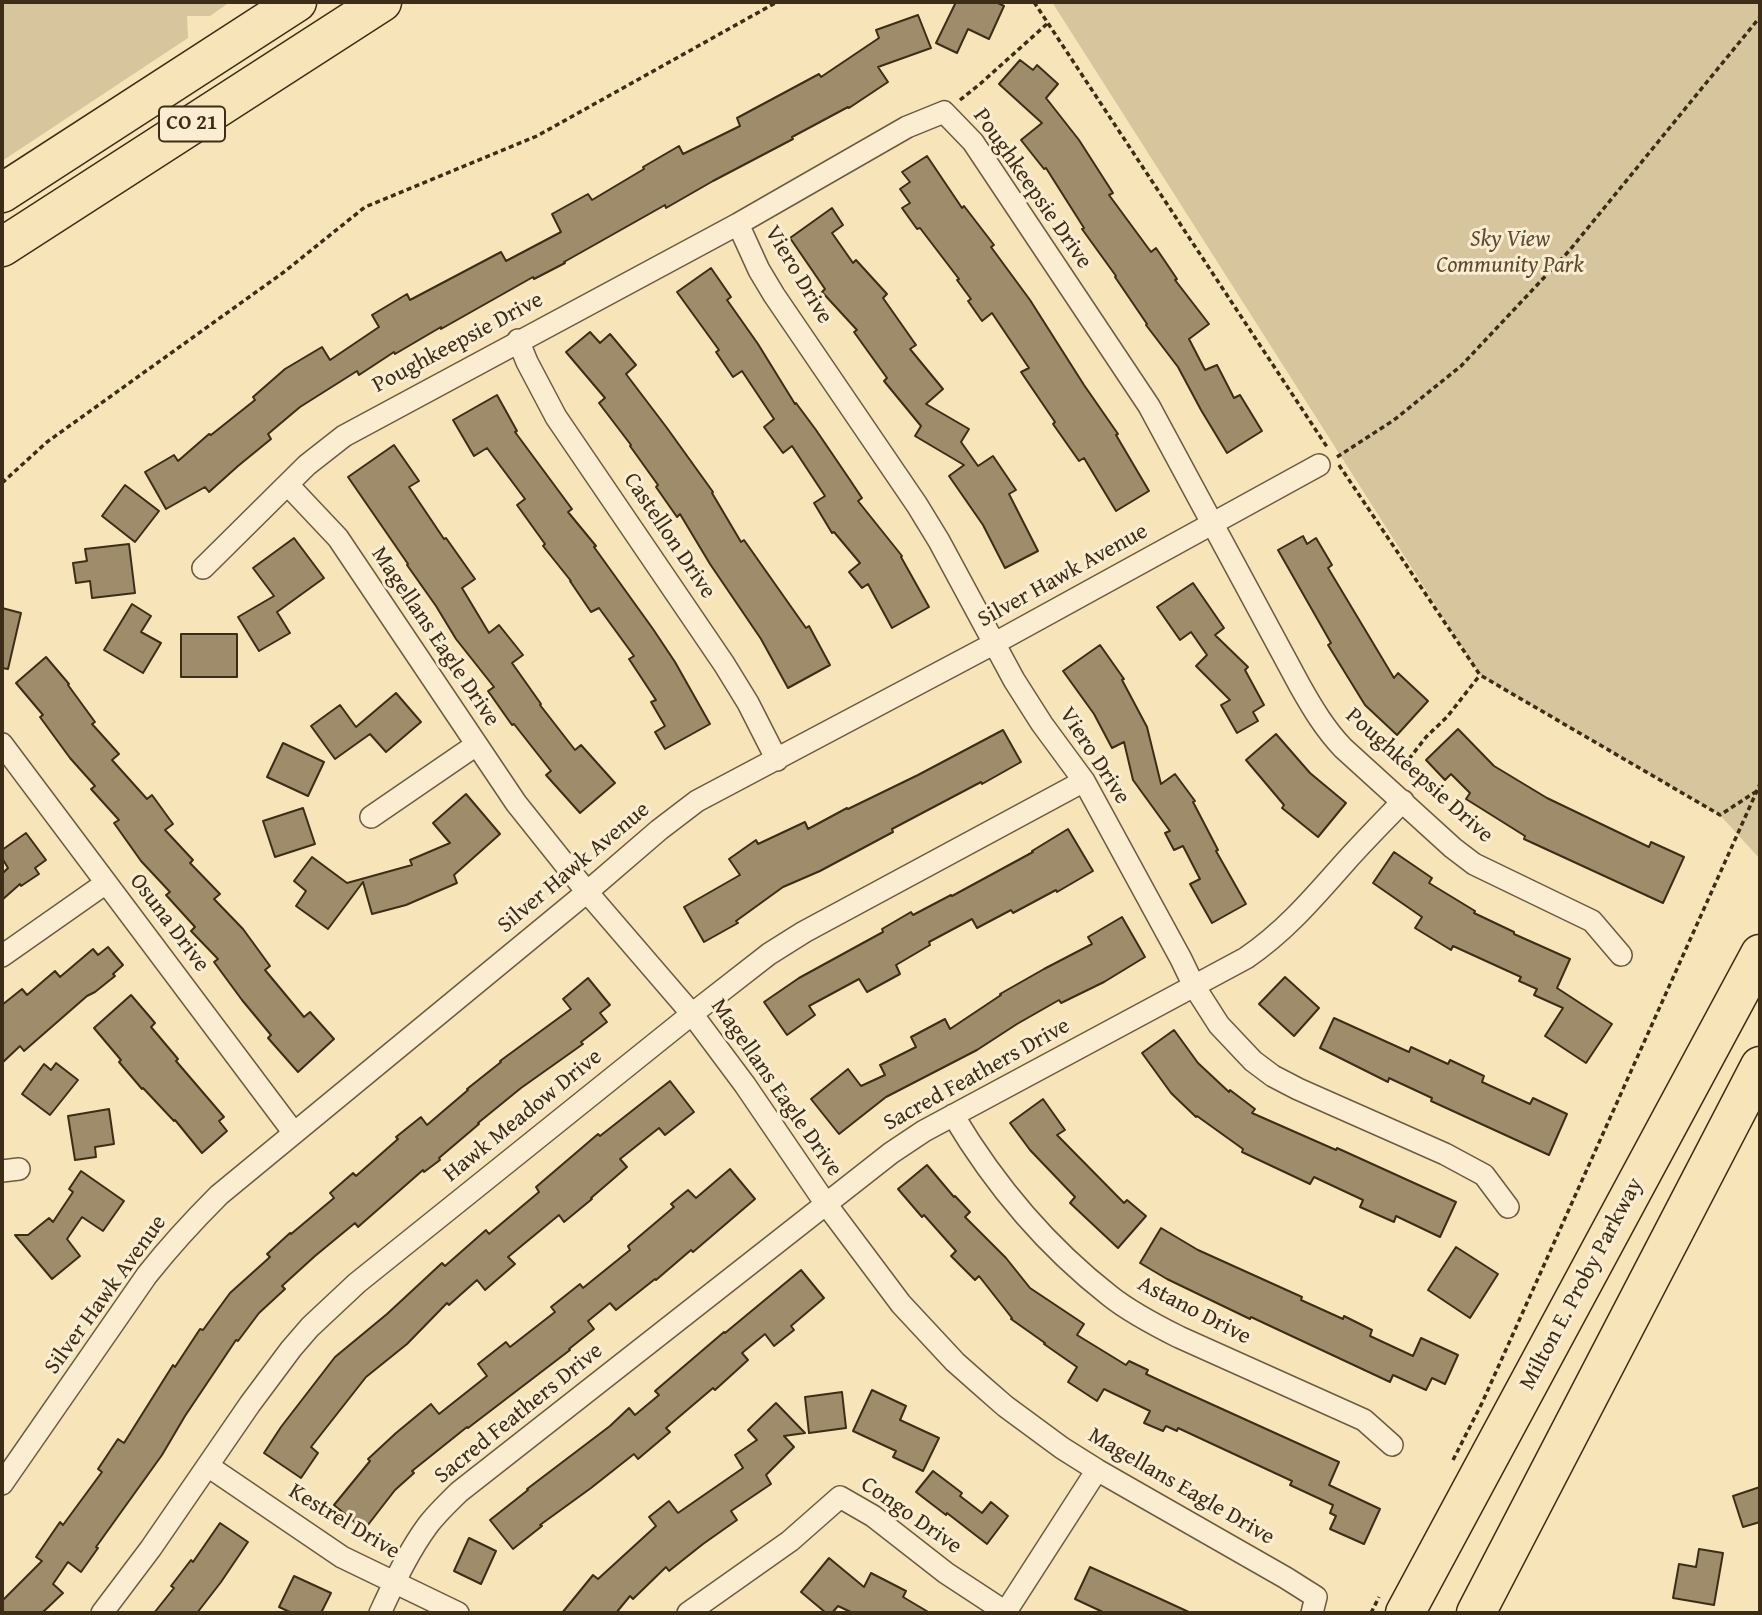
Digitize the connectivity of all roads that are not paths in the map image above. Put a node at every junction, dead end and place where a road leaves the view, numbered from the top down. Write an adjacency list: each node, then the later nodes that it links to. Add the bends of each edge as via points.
1 (297, 2): 3 (highway, CO 21)
2 (382, 2): 5 (highway, CO 21)
3 (2, 193)
4 (738, 224): 6 (street, Poughkeepsie Drive); 9 (street, Poughkeepsie Drive, via 907,127 944,112 973,142 1141,394); 11 (street, Viero Drive, via 774,295 922,514)
5 (2, 247)
6 (518, 341): 8 (street, Poughkeepsie Drive, via 344,436); 14 (street, Castellon Drive, via 556,417 724,664)
7 (1327, 462): 9 (street, Silver Hawk Avenue)
8 (288, 485): 10 (street, Poughkeepsie Drive); 13 (street, Magellans Eagle Drive, via 338,538)
9 (1213, 524): 11 (street, Silver Hawk Avenue); 16 (street, Poughkeepsie Drive, via 1316,716 1343,748)
10 (203, 568)
11 (995, 643): 14 (street, Silver Hawk Avenue); 15 (street, Viero Drive, via 1028,703)
12 (2, 744): 18 (street, Osuna Drive)
13 (476, 745): 17 (street); 19 (street, Magellans Eagle Drive)
14 (777, 760): 19 (street, Silver Hawk Avenue, via 697,801)
15 (1084, 781): 23 (street, Viero Drive); 24 (street, Hawk Meadow Drive, via 804,932)
16 (1403, 801): 21 (street, Poughkeepsie Drive, via 1474,864 1592,921); 23 (street, Sacred Feathers Drive, via 1280,933)
17 (371, 817)
18 (106, 883): 22 (street); 27 (street, Osuna Drive)
19 (587, 891): 24 (street, Magellans Eagle Drive); 27 (street, Silver Hawk Avenue)
20 (1760, 954): 35 (highway, Milton E. Proby Parkway)
21 (1621, 955)
22 (2, 957)
23 (1194, 986): 26 (street, Sacred Feathers Drive); 29 (street, Viero Drive, via 1219,1025 1273,1076 1483,1175)
24 (692, 1014): 28 (street, Magellans Eagle Drive); 31 (street, Hawk Meadow Drive, via 332,1306 291,1349)
25 (1760, 1066): 36 (highway)
26 (953, 1115): 28 (street, Sacred Feathers Drive, via 891,1153); 30 (street, Astano Drive, via 1015,1204 1111,1297 1156,1325 1364,1420)
27 (294, 1133): 33 (street, Silver Hawk Avenue, via 219,1195 172,1244)
28 (826, 1204): 32 (street, Magellans Eagle Drive, via 901,1304 955,1362 1005,1406); 34 (street, Sacred Feathers Drive, via 459,1492 430,1522)
29 (1508, 1207)
30 (1392, 1445)
31 (208, 1466): 34 (street, Kestrel Drive, via 342,1557); 37 (street, Hawk Meadow Drive)
32 (1097, 1470): 41 (street); 42 (street, Magellans Eagle Drive, via 1315,1597)
33 (2, 1484)
34 (394, 1583): 38 (street, Sacred Feathers Drive); 39 (street, Kestrel Drive)
35 (1394, 1602)
36 (1487, 1603)
37 (102, 1613)
38 (380, 1613)
39 (458, 1613)
40 (688, 1613): 41 (street, Congo Drive, via 790,1541 840,1497)
41 (1006, 1613)
42 (1312, 1613)

